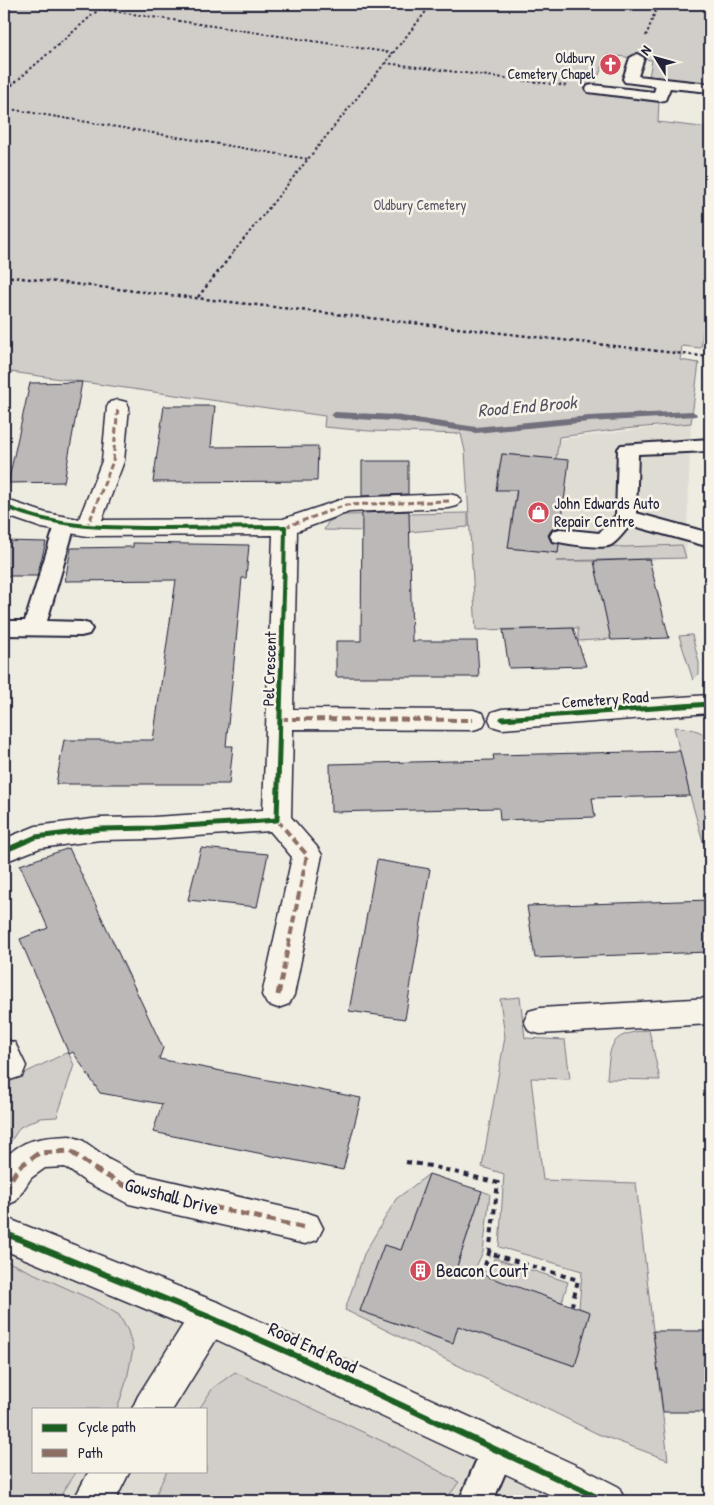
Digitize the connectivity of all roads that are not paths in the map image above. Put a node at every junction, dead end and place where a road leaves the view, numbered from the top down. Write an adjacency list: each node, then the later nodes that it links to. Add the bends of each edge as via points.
1 (637, 58): 2 (lane, via 630,79)
2 (664, 83): 3 (lane); 4 (lane, via 660,97)
3 (710, 88)
4 (593, 89)
5 (118, 407): 10 (street, via 113,461)
6 (710, 445): 9 (lane, via 628,449)
7 (449, 501): 11 (street, via 346,505)
8 (4, 506): 10 (street, via 50,523)
9 (626, 517): 12 (lane, via 604,540); 13 (lane)
10 (76, 526): 11 (street); 15 (lane)
11 (285, 527): 18 (street, Pel Crescent)
12 (560, 536)
13 (710, 540)
14 (4, 628): 15 (lane)
15 (34, 629): 16 (lane)
16 (81, 629)
17 (710, 704): 19 (street, Cemetery Road)
18 (280, 719): 20 (street, Pel Crescent); 21 (street, Pel Crescent)
19 (502, 719)
20 (473, 720)
21 (277, 820): 22 (street, via 100,829 36,837); 23 (street, via 307,855)
22 (4, 851)
23 (278, 995)
24 (710, 1011): 25 (street)
25 (540, 1021)
26 (4, 1190): 27 (street, Gowshall Drive, via 19,1167 40,1153 70,1151 129,1188)
27 (305, 1228)
28 (4, 1233): 29 (street, Rood End Road)
29 (209, 1317): 30 (street); 31 (street, Rood End Road)
30 (152, 1408)
31 (498, 1450): 34 (lane); 35 (street, Rood End Road)
32 (110, 1472): 33 (street)
33 (92, 1501)
34 (476, 1501)
35 (605, 1501)

